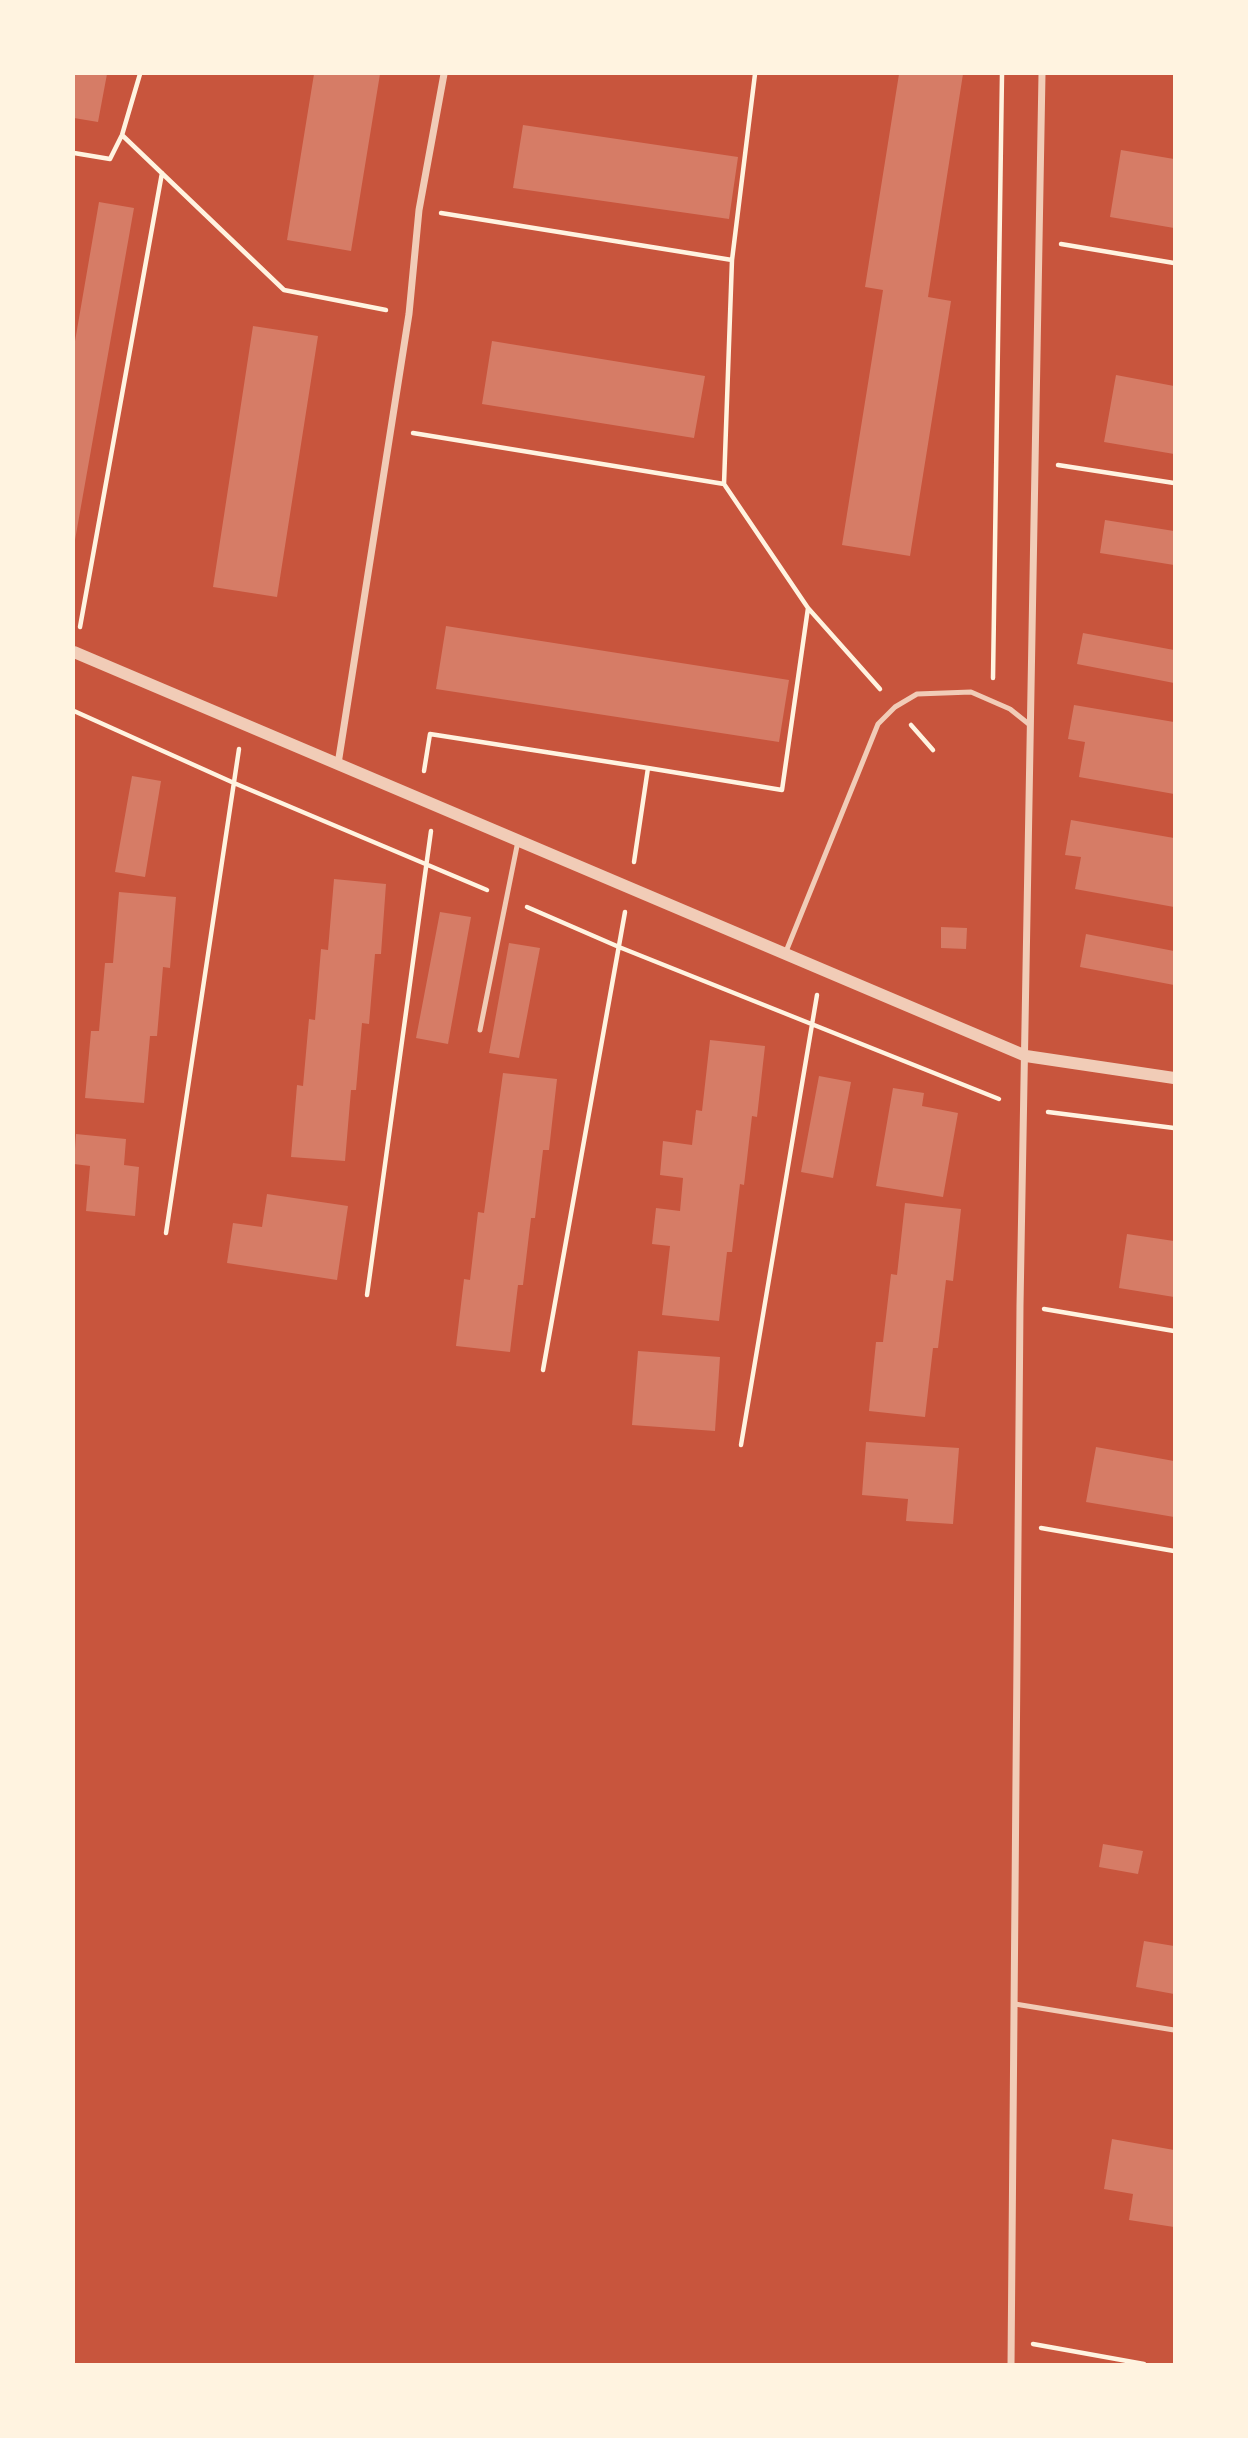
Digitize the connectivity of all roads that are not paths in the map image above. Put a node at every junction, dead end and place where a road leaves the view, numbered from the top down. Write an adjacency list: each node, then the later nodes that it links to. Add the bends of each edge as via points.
1 (444, 74): 5 (street, via 419,210 409,314)
2 (1042, 74): 4 (street)
3 (75, 653): 5 (street)
4 (1030, 725): 7 (lane, via 993,699 971,692 917,694 895,707 878,724); 9 (street)
5 (338, 764): 6 (street)
6 (518, 841): 7 (street); 8 (lane)
7 (785, 954): 9 (street)
8 (480, 1030)
9 (1026, 1056): 10 (street); 11 (street)
10 (1174, 1078)
11 (1015, 2004): 12 (lane); 13 (street)
12 (1174, 2030)
13 (1011, 2364)

